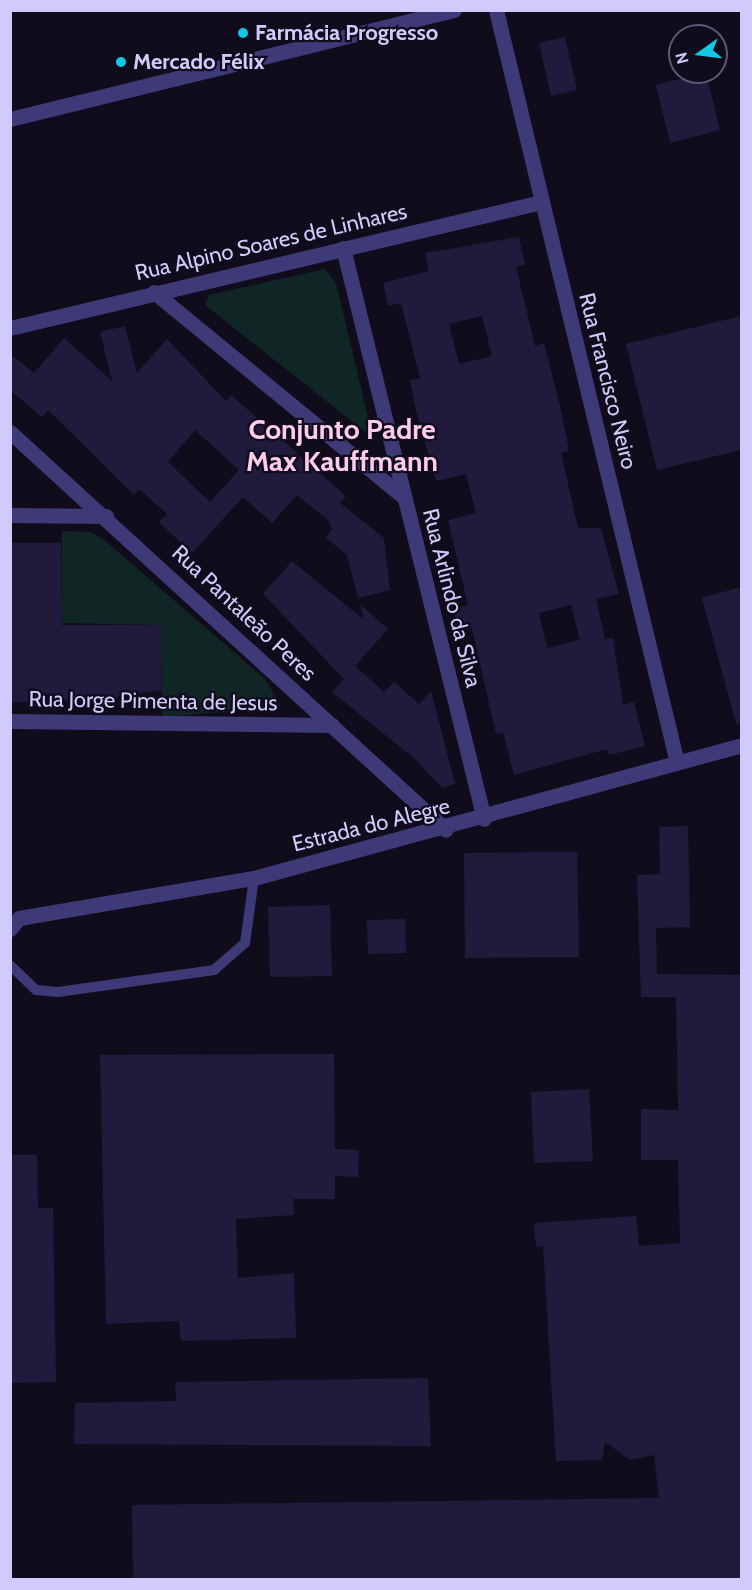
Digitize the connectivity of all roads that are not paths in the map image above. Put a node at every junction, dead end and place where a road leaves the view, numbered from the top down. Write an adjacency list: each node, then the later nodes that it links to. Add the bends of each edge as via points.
1 (454, 10): 3 (street)
2 (496, 10): 4 (street, Rua Francisco Neiro)
3 (10, 119)
4 (542, 202): 5 (street, Rua Alpino Soares de Linhares); 15 (street, Rua Francisco Neiro)
5 (343, 248): 6 (street, Rua Alpino Soares de Linhares); 9 (street, Rua Arlindo da Silva)
6 (154, 292): 7 (street, Rua Alpino Soares de Linhares); 9 (street)
7 (10, 328)
8 (10, 432): 11 (street, Rua Pantaleão Peres)
9 (404, 497): 16 (street, Rua Arlindo da Silva)
10 (10, 515): 11 (street)
11 (106, 516): 13 (street, Rua Pantaleão Peres)
12 (10, 721): 13 (street, Rua Jorge Pimenta de Jesus)
13 (332, 725): 17 (street, Rua Pantaleão Peres)
14 (741, 745): 15 (street, Estrada do Alegre)
15 (677, 763): 16 (street, Estrada do Alegre)
16 (484, 819): 17 (street, Estrada do Alegre)
17 (446, 830): 18 (street, Estrada do Alegre)
18 (254, 878): 19 (street, Estrada do Alegre); 20 (lane, via 245,943 214,970 58,992 36,990)
19 (13, 922)
20 (10, 965)

